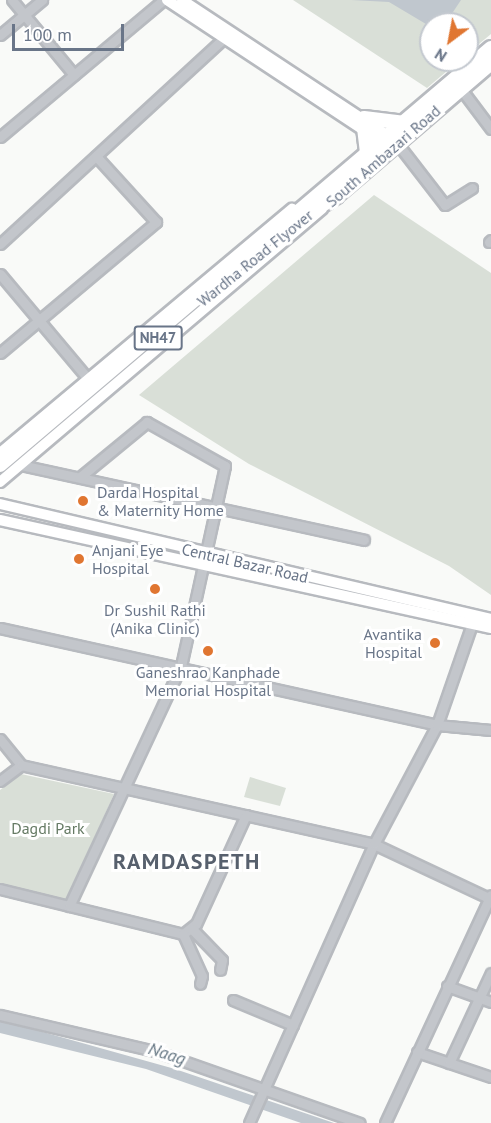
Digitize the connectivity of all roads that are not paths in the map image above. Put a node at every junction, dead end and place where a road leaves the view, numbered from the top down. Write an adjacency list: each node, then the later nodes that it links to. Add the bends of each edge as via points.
1 (12, 0): 5 (street)
2 (42, 0): 5 (street)
3 (165, 0): 7 (main road); 10 (street)
4 (182, 0): 12 (main road)
5 (24, 14): 6 (street); 10 (street)
6 (0, 35)
7 (224, 38): 12 (main road); 18 (street)
8 (491, 48): 13 (highway, NH47)
9 (491, 63): 11 (highway, South Ambazari Road / NH47)
10 (74, 75): 15 (street)
11 (461, 89): 14 (street); 16 (highway, South Ambazari Road / NH47)
12 (364, 123): 13 (highway); 16 (main road); 17 (highway)
13 (403, 123): 16 (highway, NH47)
14 (491, 129)
15 (0, 137)
16 (392, 144): 17 (highway, NH47); 20 (street, via 445,205); 21 (highway, South Ambazari Road / NH47)
17 (367, 152): 19 (highway, NH47)
18 (96, 156): 23 (street); 25 (street, via 156,222)
19 (324, 186): 22 (highway, NH47); 27 (main road, via 224,263)
20 (472, 188)
21 (336, 196): 22 (highway, NH47); 30 (main road, South Ambazari Road)
22 (314, 205): 29 (highway, Wardha Road Flyover / NH47); 31 (highway, Wardha Road Flyover / NH47)
23 (0, 244)
24 (0, 274): 25 (street)
25 (39, 321): 26 (street); 27 (street)
26 (0, 353)
27 (88, 379): 28 (main road)
28 (0, 453)
29 (0, 465)
30 (21, 465): 32 (street); 33 (main road, South Ambazari Road)
31 (0, 473)
32 (80, 477): 35 (street); 35 (street, via 147,422 225,466)
33 (0, 482)
34 (0, 504): 38 (main road, Central Bazar Road)
35 (217, 507): 37 (street); 38 (street)
36 (0, 520): 38 (main road, Central Bazar Road)
37 (364, 540)
38 (205, 560): 40 (main road, Central Bazar Road); 43 (street)
39 (491, 619): 40 (main road, Central Bazar Road)
40 (474, 620): 42 (main road, Central Bazar Road); 44 (street)
41 (0, 628): 43 (street)
42 (491, 628)
43 (181, 666): 44 (street); 49 (street)
44 (437, 725): 45 (street); 51 (street)
45 (491, 730)
46 (0, 740): 47 (street)
47 (21, 765): 48 (street); 49 (street)
48 (0, 781)
49 (125, 788): 50 (street); 54 (street)
50 (246, 815): 51 (street); 55 (street)
51 (374, 844): 53 (street); 64 (street)
52 (0, 889): 54 (street)
53 (490, 896): 59 (street)
54 (69, 906): 55 (street)
55 (188, 931): 56 (street, via 222,960); 58 (street, via 202,976)
56 (220, 970)
57 (491, 973): 60 (street)
58 (200, 984)
59 (447, 986): 60 (street); 65 (street)
60 (479, 998): 62 (street); 66 (street)
61 (233, 1000): 64 (street)
62 (491, 1002)
63 (0, 1015): 68 (street, via 155,1051)
64 (293, 1025): 68 (street)
65 (417, 1052): 66 (street); 71 (street)
66 (449, 1063): 67 (street)
67 (491, 1077)
68 (266, 1088): 69 (street); 70 (street)
69 (250, 1120)
70 (360, 1123)
71 (385, 1123)

